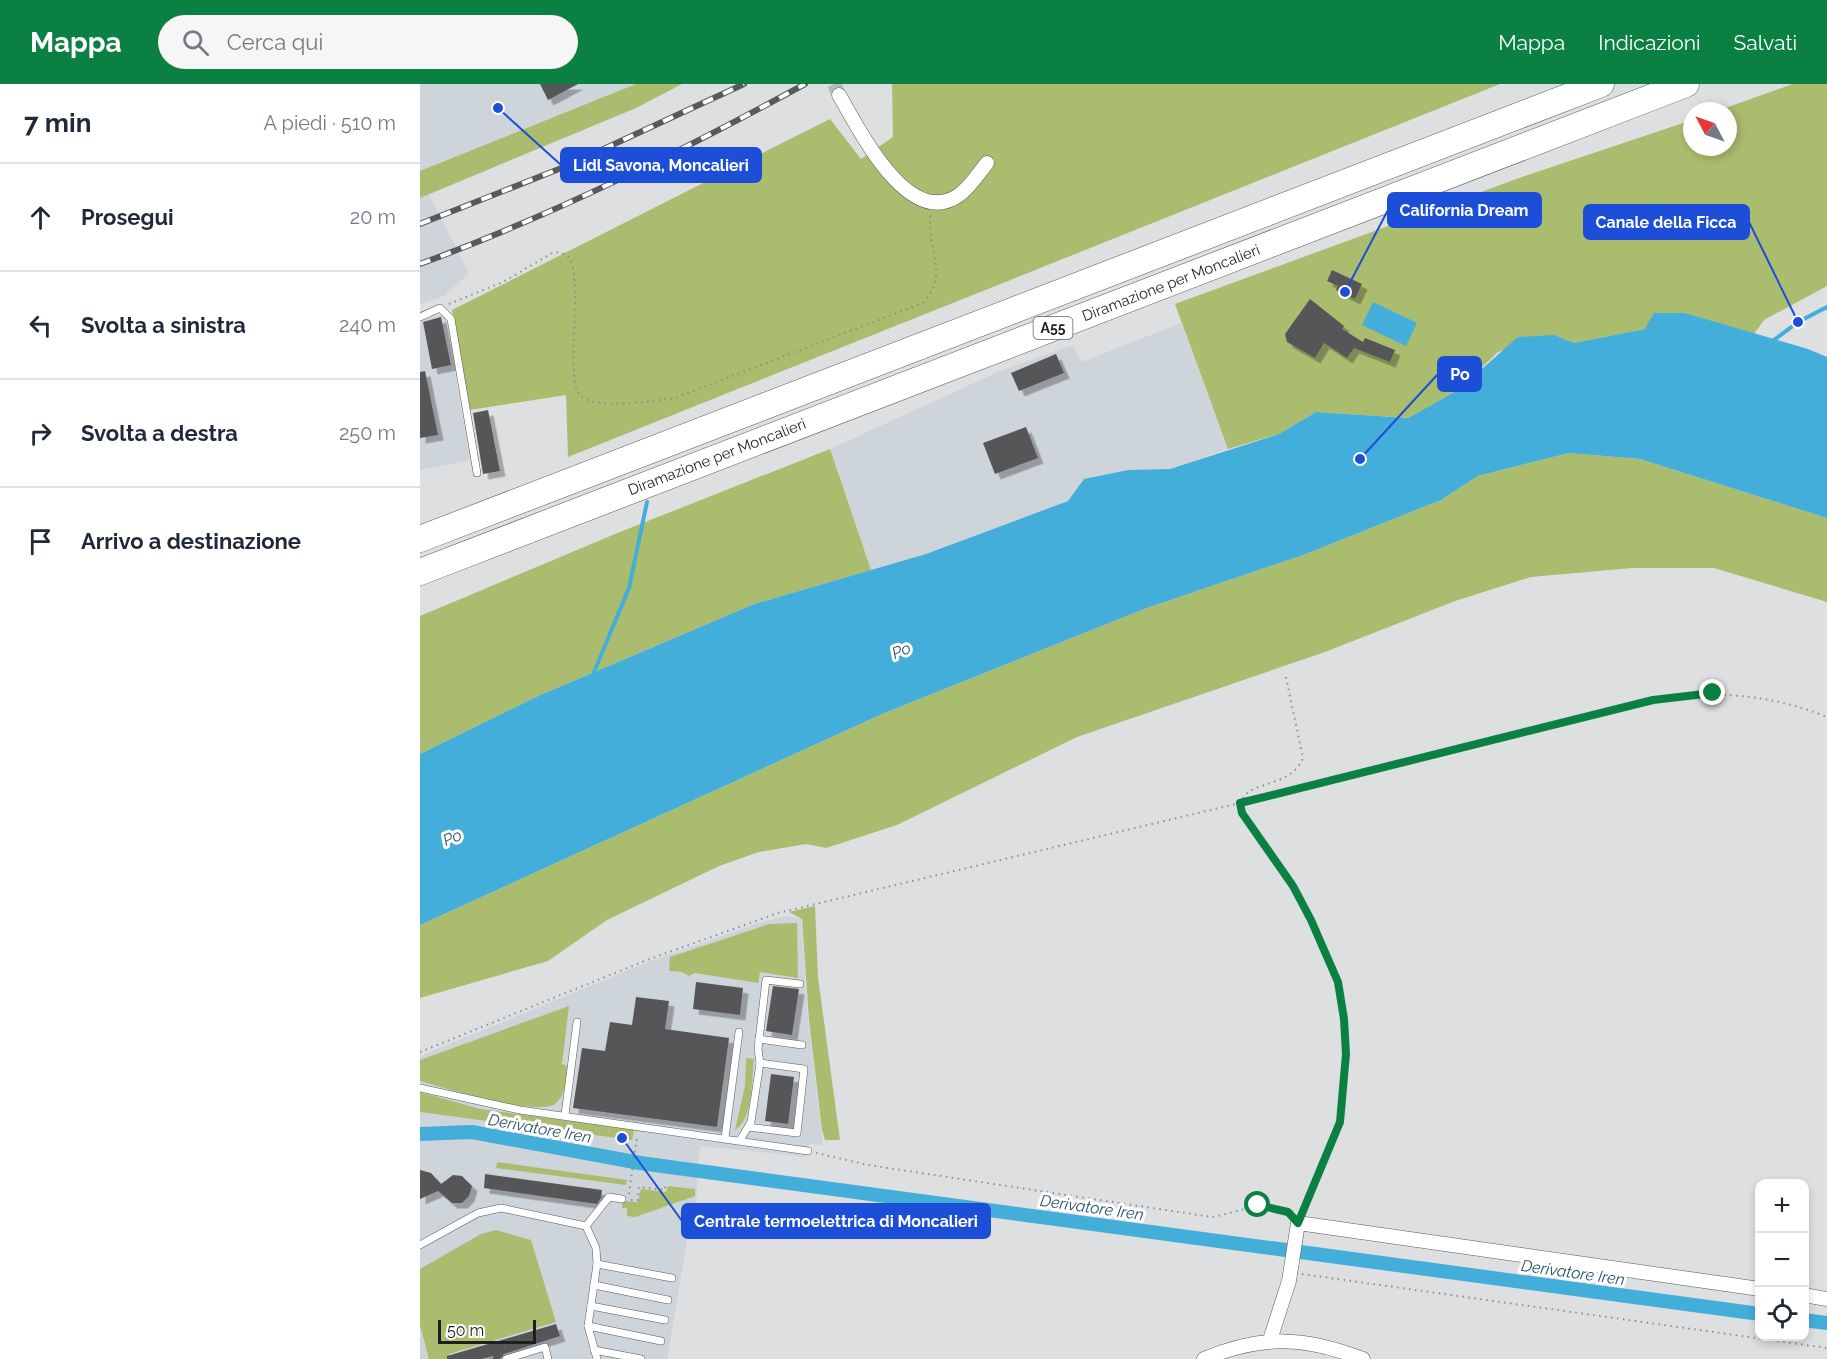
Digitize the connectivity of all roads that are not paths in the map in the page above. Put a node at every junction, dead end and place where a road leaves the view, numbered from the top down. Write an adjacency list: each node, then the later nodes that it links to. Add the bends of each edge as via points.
1 (1601, 84): 7 (highway, Diramazione per Moncalieri / A55)
2 (1686, 84): 8 (highway, Diramazione per Moncalieri / A55)
3 (839, 95): 4 (street, via 904,190 932,201 957,196)
4 (987, 163)
5 (420, 317): 6 (lane, via 440,308 451,319)
6 (477, 472)
7 (420, 539)
8 (420, 572)
9 (800, 984): 12 (lane, via 766,980)
10 (577, 1022): 16 (lane)
11 (739, 1032): 18 (lane)
12 (759, 1039): 13 (lane); 14 (lane)
13 (802, 1045)
14 (760, 1064): 17 (lane); 17 (lane, via 804,1069 797,1133)
15 (420, 1088): 16 (lane, via 472,1101)
16 (565, 1115): 18 (lane)
17 (748, 1127): 19 (lane)
18 (725, 1138): 19 (lane)
19 (740, 1140): 20 (lane)
20 (808, 1151)
21 (622, 1199): 22 (lane, via 609,1197)
22 (586, 1226): 23 (lane, via 501,1208 478,1213); 24 (lane, via 596,1248)
23 (420, 1245)
24 (597, 1264): 25 (lane); 26 (lane)
25 (672, 1278)
26 (594, 1285): 30 (lane); 31 (lane)
27 (1755, 1288): 34 (street, via 1298,1223 1289,1281)
28 (1809, 1297): 29 (street)
29 (1827, 1299)
30 (668, 1300)
31 (591, 1306): 32 (lane); 33 (lane)
32 (665, 1320)
33 (588, 1326): 35 (lane); 36 (lane)
34 (1270, 1340): 41 (street); 42 (street, via 1314,1343)
35 (661, 1341)
36 (594, 1350): 39 (lane); 40 (lane)
37 (506, 1359): 38 (lane, via 545,1347)
38 (548, 1359)
39 (597, 1359)
40 (641, 1359)
41 (1204, 1359)
42 (1363, 1359)

